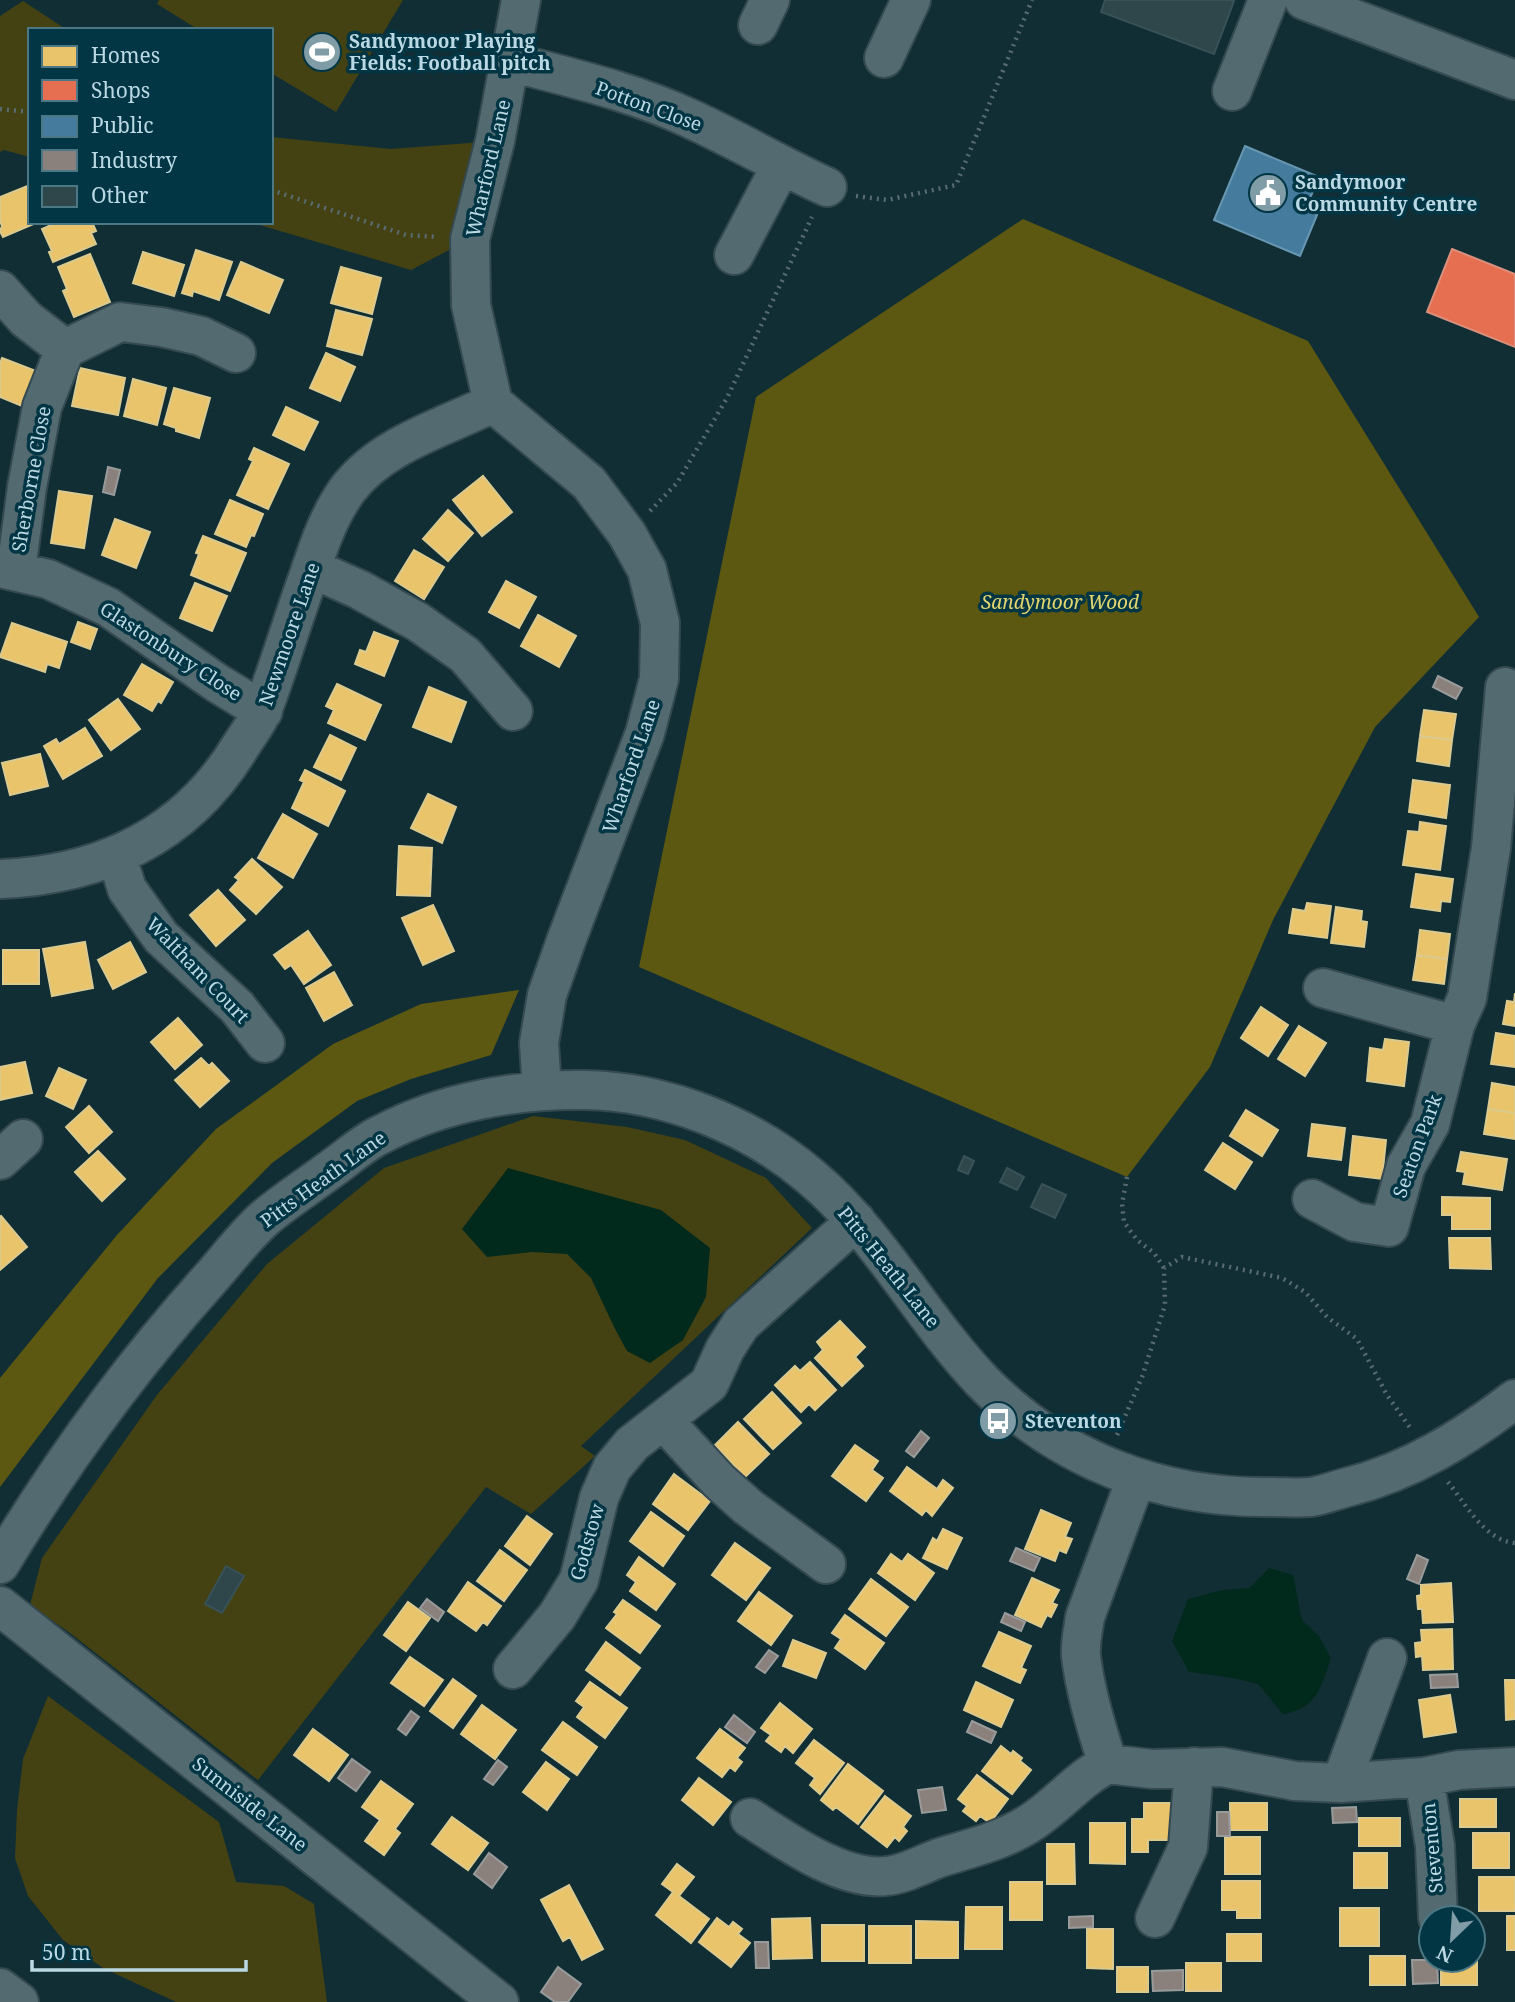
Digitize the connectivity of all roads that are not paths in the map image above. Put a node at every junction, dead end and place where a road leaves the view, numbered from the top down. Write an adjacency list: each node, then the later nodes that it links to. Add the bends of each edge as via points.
1 (521, 0): 6 (street, Wharford Lane)
2 (911, 0): 5 (street)
3 (1268, 0): 8 (street)
4 (1304, 0): 7 (street)
5 (884, 58)
6 (511, 62): 9 (street, Potton Close, via 691,118); 15 (street, Wharford Lane, via 470,239 471,305)
7 (1515, 80)
8 (1232, 90)
9 (781, 166): 10 (street, Potton Close); 11 (street)
10 (827, 187)
11 (734, 255)
12 (0, 290): 13 (street, via 26,319)
13 (65, 349): 14 (street, via 120,322 201,336); 17 (street, Sherborne Close, via 42,407)
14 (236, 354)
15 (493, 403): 16 (street, Newmoore Lane, via 377,461 349,488 326,525); 27 (street, Wharford Lane, via 589,483 627,534 646,570 660,623 659,679 645,733 547,995 538,1043)
16 (311, 568): 19 (street, Newmoore Lane); 20 (street, via 428,629 465,656)
17 (8, 569): 19 (street, Glastonbury Close, via 48,579 108,607)
18 (1505, 687): 21 (street, Seaton Park)
19 (263, 710): 22 (street, Newmoore Lane, via 229,765 192,807 154,837)
20 (513, 711)
21 (1503, 850): 25 (street, Seaton Park, via 1467,998)
22 (117, 857): 23 (street, Newmoore Lane, via 37,878); 26 (street, Waltham Court, via 127,889 161,937 237,1007)
23 (0, 879)
24 (1322, 988): 25 (street)
25 (1455, 1025): 28 (street, Seaton Park, via 1430,1124 1405,1166 1389,1227 1355,1222)
26 (265, 1043)
27 (542, 1090): 29 (street, Pitts Heath Lane, via 613,1091 687,1108 756,1138 811,1176); 33 (street, Pitts Heath Lane, via 451,1106 380,1134 264,1218 97,1415)
28 (1312, 1199)
29 (856, 1221): 31 (street, Godstow, via 741,1324 709,1384); 32 (street, Pitts Heath Lane, via 983,1382 1036,1428)
30 (1515, 1399): 32 (street, Pitts Heath Lane, via 1474,1431 1438,1468 1312,1497 1240,1498 1187,1492)
31 (664, 1421): 34 (street, via 748,1507); 37 (street, Godstow, via 632,1444 612,1468 599,1498 579,1580 557,1616)
32 (1119, 1472): 38 (street, via 1082,1639 1084,1669)
33 (0, 1564)
34 (826, 1564)
35 (0, 1606): 48 (street, Sunniside Lane)
36 (1387, 1658): 42 (street)
37 (513, 1669)
38 (1108, 1764): 39 (street, Steventon); 43 (street, via 1029,1824 1001,1839 887,1877 835,1866)
39 (1195, 1767): 42 (street, Steventon); 45 (street, via 1188,1847)
40 (1515, 1767): 41 (street, Steventon)
41 (1424, 1777): 42 (street, Steventon); 44 (street, Steventon)
42 (1341, 1783)
43 (750, 1818)
44 (1436, 1904)
45 (1155, 1918)
46 (0, 1988): 47 (street)
47 (19, 2002)
48 (499, 2002)

